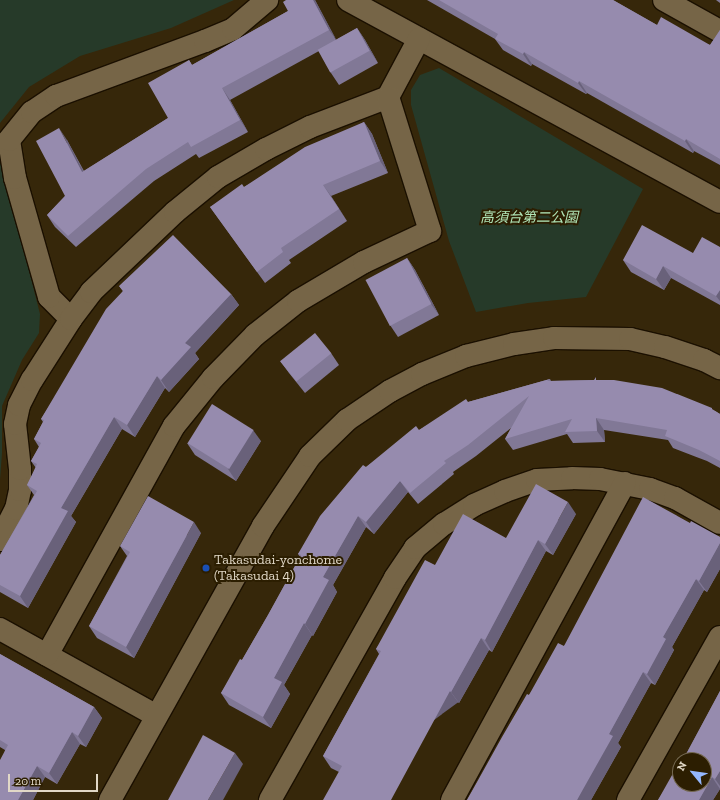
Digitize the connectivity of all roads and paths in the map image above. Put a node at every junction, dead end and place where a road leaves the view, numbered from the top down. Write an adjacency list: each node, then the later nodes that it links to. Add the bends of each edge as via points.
1 (267, 0): 8 (street, via 233,29 56,96 32,112 9,140 15,178 49,296)
2 (348, 0): 5 (street)
3 (664, 0): 4 (street)
4 (720, 31)
5 (419, 39): 6 (street); 7 (street)
6 (388, 97): 8 (street, via 310,127 218,177 174,212 97,287); 15 (street, via 430,231 364,262 298,301 255,335 213,378 174,426)
7 (720, 202)
8 (72, 318): 12 (street, via 19,405 15,424 20,490 16,509)
9 (720, 368): 16 (street, via 665,347 630,339 554,338 514,344 466,356 422,374 390,391 347,420 310,456 263,526)
10 (625, 483): 11 (street, via 675,498); 18 (street, via 572,478 537,480 474,505 444,524 415,548 395,578); 19 (street)
11 (720, 523)
12 (0, 540)
13 (0, 629): 15 (street)
14 (720, 637): 20 (street)
15 (47, 654): 16 (street)
16 (157, 716): 17 (street)
17 (110, 800)
18 (270, 800)
19 (452, 800)
20 (628, 800)

